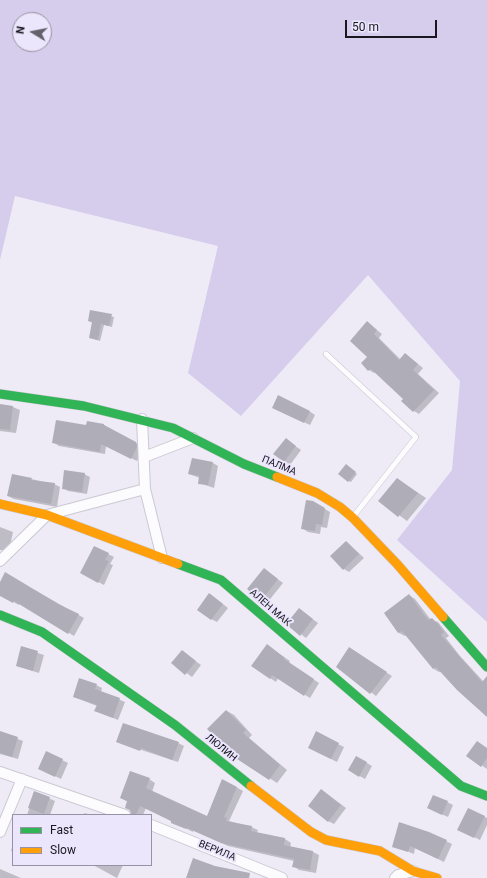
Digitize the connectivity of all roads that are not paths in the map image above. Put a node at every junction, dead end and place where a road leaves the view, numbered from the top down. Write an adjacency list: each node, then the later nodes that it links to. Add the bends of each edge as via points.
1 (326, 354): 9 (lane, via 416,437)
2 (0, 394): 3 (street, ПАЛМА, via 84,406)
3 (142, 420): 4 (street, ПАЛМА, via 173,428); 5 (street)
4 (193, 438): 5 (street); 9 (street, ПАЛМА, via 244,464 317,493)
5 (144, 458): 6 (street)
6 (145, 489): 8 (street); 10 (street)
7 (0, 504): 8 (street, АЛЕН МАК)
8 (47, 515): 10 (street, АЛЕН МАК); 11 (street)
9 (353, 518): 13 (street, ПАЛМА)
10 (162, 558): 16 (street, АЛЕН МАК, via 221,580 461,786)
11 (0, 561)
12 (0, 615): 20 (street, ЛЮЛИН, via 42,632 175,725 311,832 326,840 380,851)
13 (487, 667)
14 (0, 772): 15 (street)
15 (22, 779): 17 (street); 19 (street)
16 (487, 796)
17 (122, 814)
18 (152, 825): 21 (street, ВЕРИЛА)
19 (0, 832)
20 (413, 871): 22 (street); 23 (street, ЛЮЛИН)
21 (282, 878)
22 (395, 878)
23 (437, 878)

